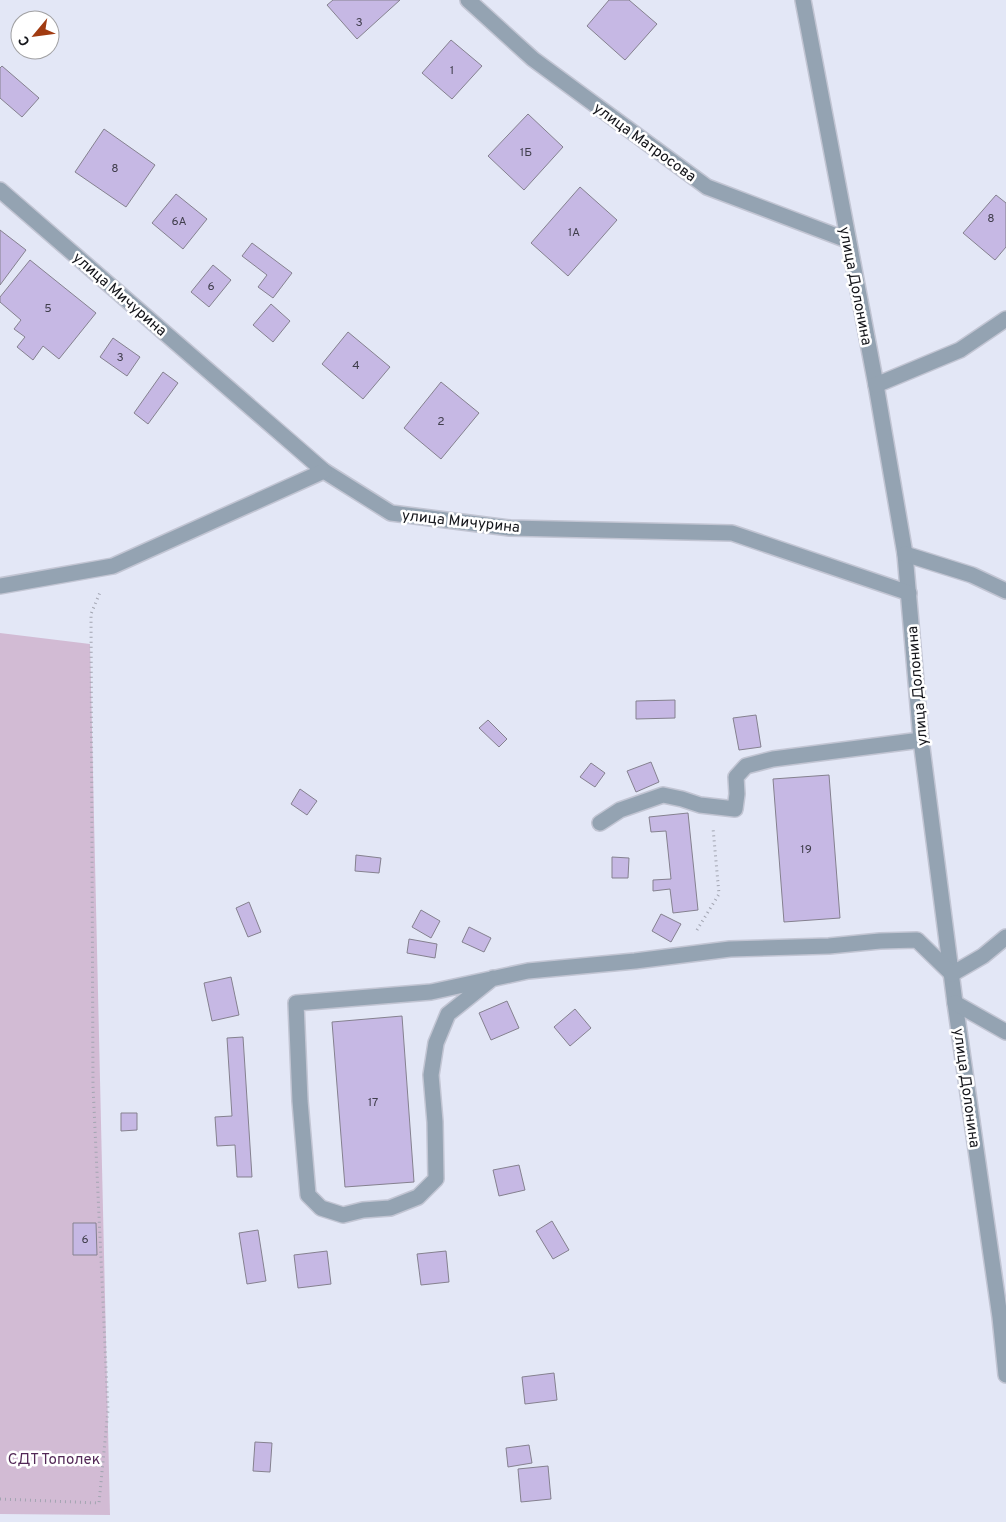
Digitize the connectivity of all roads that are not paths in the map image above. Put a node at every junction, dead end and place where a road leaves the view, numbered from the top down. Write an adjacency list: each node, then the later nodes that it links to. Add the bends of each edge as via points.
1 (468, 0): 4 (street, улица Матросова, via 533,59 707,187)
2 (803, 0): 4 (street, улица Долонина)
3 (0, 190): 7 (street, улица Мичурина)
4 (847, 240): 6 (street, улица Долонина)
5 (1006, 319): 6 (street, via 960,350)
6 (876, 385): 8 (street, улица Долонина)
7 (324, 471): 9 (street, via 112,566); 11 (street, улица Мичурина, via 391,513 510,528 732,533)
8 (905, 554): 10 (street, via 972,575); 11 (street, улица Долонина)
9 (0, 586)
10 (1006, 591)
11 (909, 592): 12 (street, улица Долонина)
12 (921, 740): 13 (street, via 746,766 736,777 735,809 700,805 663,795 620,810); 15 (street, улица Долонина)
13 (600, 823)
14 (1006, 936): 15 (street, via 983,956)
15 (952, 974): 16 (street, via 917,940 730,949 528,970); 17 (street, улица Долонина)
16 (493, 978): 16 (street, via 448,1014 436,1043 431,1075 436,1179 418,1197 390,1208 344,1215 320,1208 308,1195 296,1003 431,992)
17 (955, 1004): 18 (street); 19 (street, улица Долонина)
18 (1006, 1032)
19 (1006, 1375)

